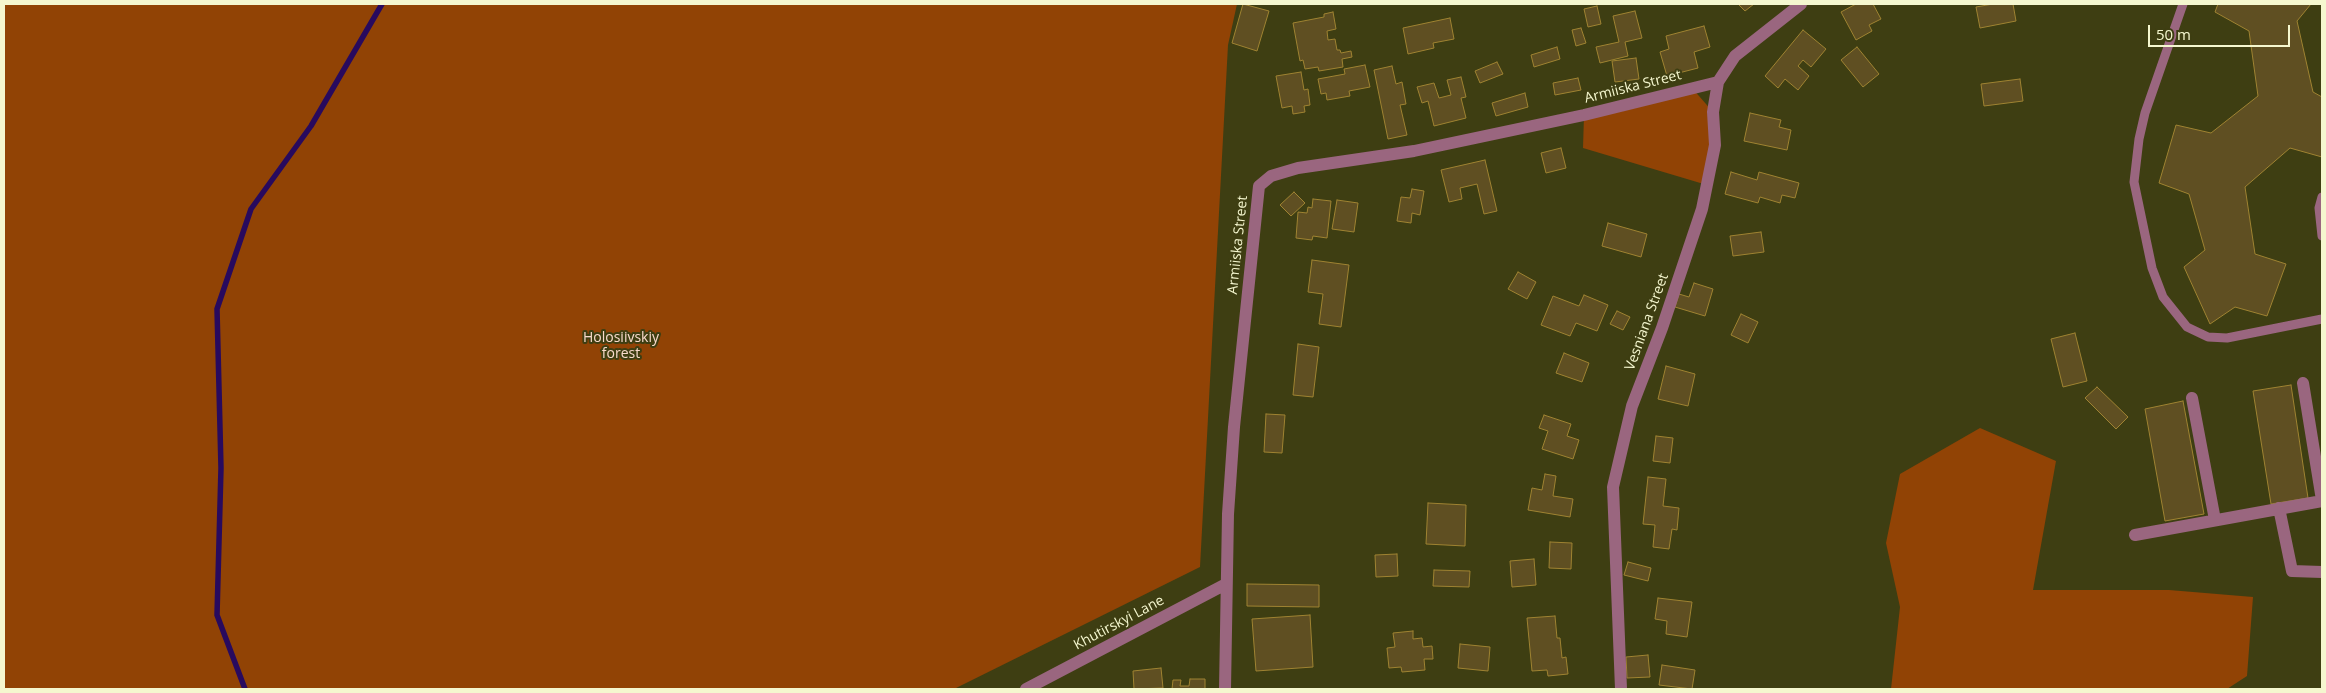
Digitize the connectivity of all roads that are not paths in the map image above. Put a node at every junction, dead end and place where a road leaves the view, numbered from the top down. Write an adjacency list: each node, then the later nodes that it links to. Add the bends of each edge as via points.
1 (1802, 4): 3 (street, Vesniana Street, via 1736,56)
2 (2183, 4): 6 (lane, via 2145,113 2134,182 2152,268 2163,297 2187,327 2208,337 2227,338)
3 (1718, 82): 14 (street, Armiiska Street, via 1584,115 1423,149 1298,168 1271,176 1259,186 1234,426); 17 (street, Vesniana Street, via 1713,112 1715,145 1702,209 1632,406 1613,486)
4 (2322, 198): 5 (lane, via 2319,208)
5 (2322, 236)
6 (2322, 319)
7 (2303, 383): 9 (street)
8 (2192, 398): 11 (street)
9 (2322, 500): 10 (street)
10 (2279, 508): 11 (street); 13 (street, via 2292,571)
11 (2215, 520): 12 (street)
12 (2134, 535)
13 (2322, 572)
14 (1226, 584): 15 (street, Khutirskyi Lane); 16 (street, Armiiska Street)
15 (1026, 689)
16 (1226, 689)
17 (1620, 689)

